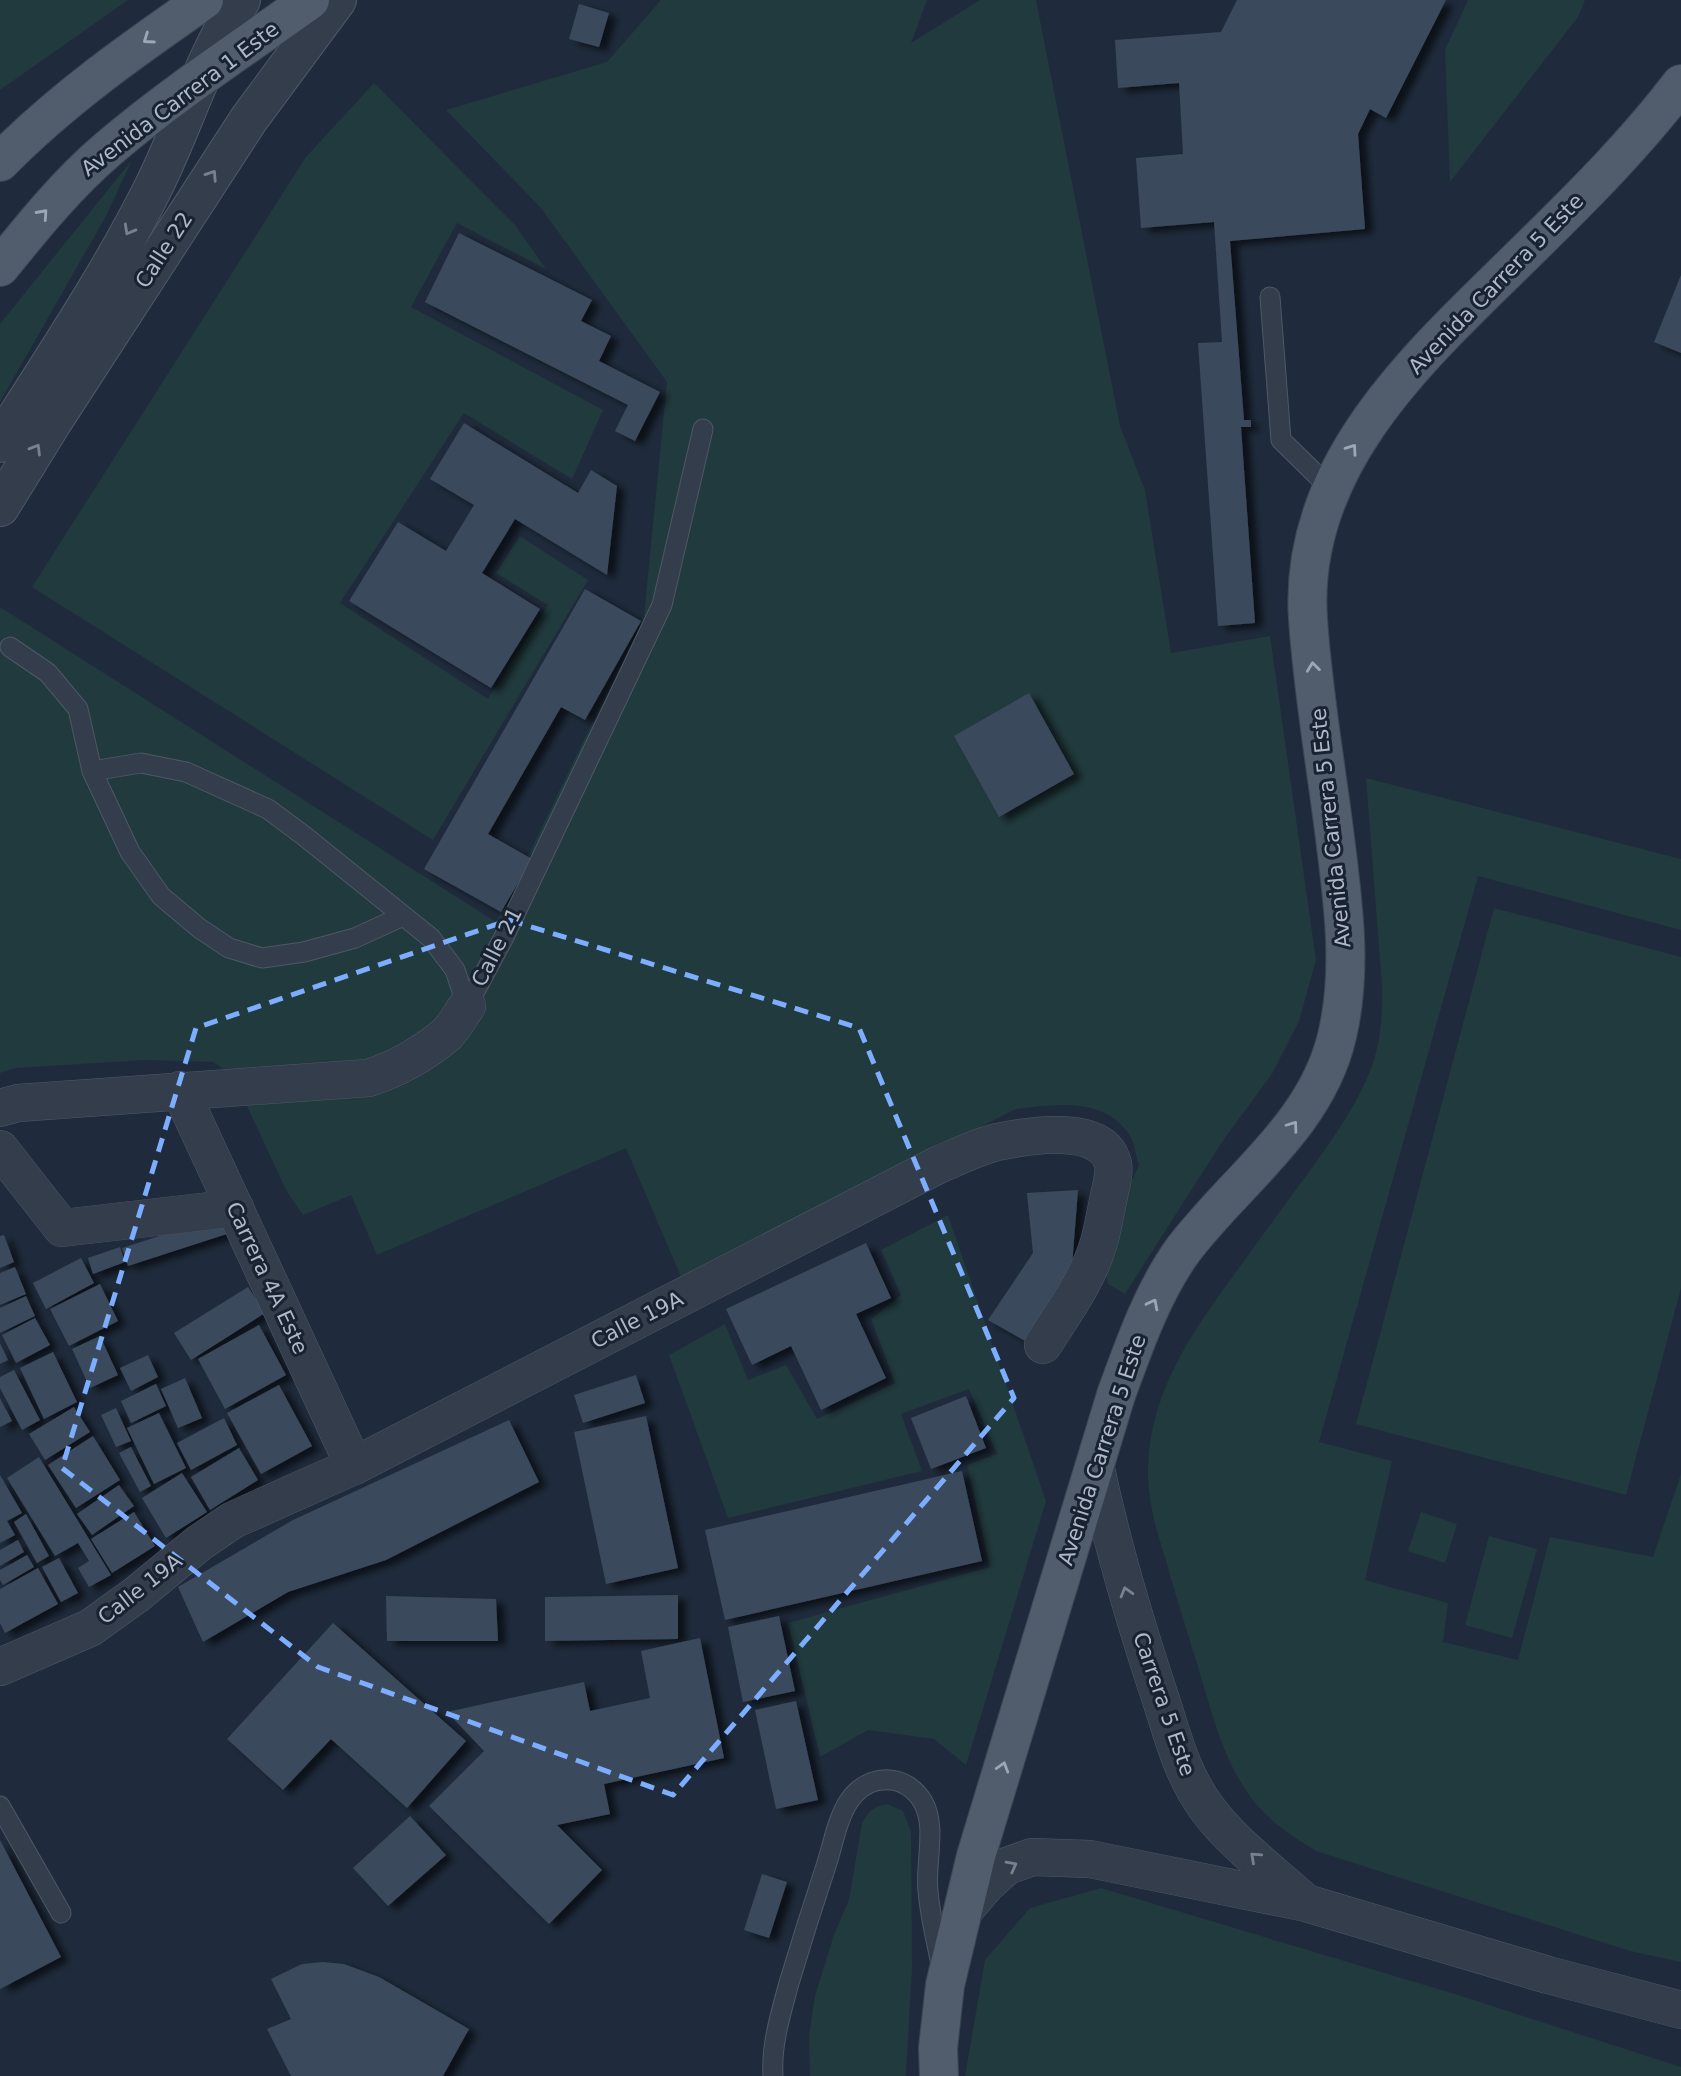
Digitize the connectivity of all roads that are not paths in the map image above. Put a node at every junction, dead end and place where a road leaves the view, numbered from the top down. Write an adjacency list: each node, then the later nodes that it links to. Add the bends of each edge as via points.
1 (204, 0): 7 (main road, one-way to 7, via 64,101)
2 (241, 0): 5 (street, Calle 22)
3 (310, 0): 5 (main road, Avenida Carrera 1 Este)
4 (337, 0): 13 (street, Calle 22, one-way to 4, via 249,119)
5 (200, 80): 8 (main road, Avenida Carrera 1 Este, one-way to 5, via 75,179); 11 (street, Calle 22, one-way to 11, via 153,188)
6 (1681, 85): 12 (main road, Avenida Carrera 5 Este, one-way to 6, via 1352,448 1433,344 1633,143)
7 (0, 162)
8 (0, 267)
9 (1270, 298): 12 (lane, via 1281,440)
10 (703, 429): 17 (lane, Calle 21, via 662,605)
11 (0, 443)
12 (1330, 488): 23 (main road, Avenida Carrera 5 Este, one-way to 12, via 1134,1347 1166,1279 1201,1228 1305,1109 1337,1037 1345,981 1344,908 1307,588 1316,530)
13 (0, 507)
14 (10, 647): 15 (lane, via 48,673 78,709)
15 (92, 771): 16 (lane, via 141,763 186,772 268,809); 16 (lane, via 130,852 161,896 229,948 262,958 304,952 355,939)
16 (403, 916): 17 (lane, via 431,938 455,970)
17 (467, 1006): 18 (street, Calle 21, via 448,1032 429,1047 368,1078)
18 (180, 1090): 19 (street, Calle 21); 21 (street, Carrera 4A Este)
19 (0, 1108)
20 (0, 1149): 21 (street, via 61,1227)
21 (235, 1208): 24 (street, Carrera 4A Este)
22 (1043, 1345): 24 (street, Calle 19A, via 1091,1265 1113,1174 1112,1162 1096,1143 1060,1133 996,1142 937,1165)
23 (1095, 1464): 27 (street, Carrera 5 Este, one-way to 23, via 1232,1837 1206,1808 1184,1771 1127,1595); 28 (main road, Avenida Carrera 5 Este, one-way to 23)
24 (354, 1466): 25 (street, Calle 19A, via 233,1520 90,1628)
25 (0, 1667)
26 (0, 1806): 29 (lane)
27 (1306, 1903): 28 (street, Carrera 5 Este, one-way to 27, via 1007,1866 1032,1857 1090,1859); 31 (street, Carrera 5 Este)
28 (963, 1912): 30 (main road, Avenida Carrera 5 Este)
29 (61, 1913)
30 (945, 1985): 32 (lane, via 928,1893 927,1810 906,1784 895,1779 870,1782 843,1813 805,1927 774,2041); 33 (main road, Avenida Carrera 5 Este)
31 (1681, 2010)
32 (773, 2076)
33 (939, 2076)

